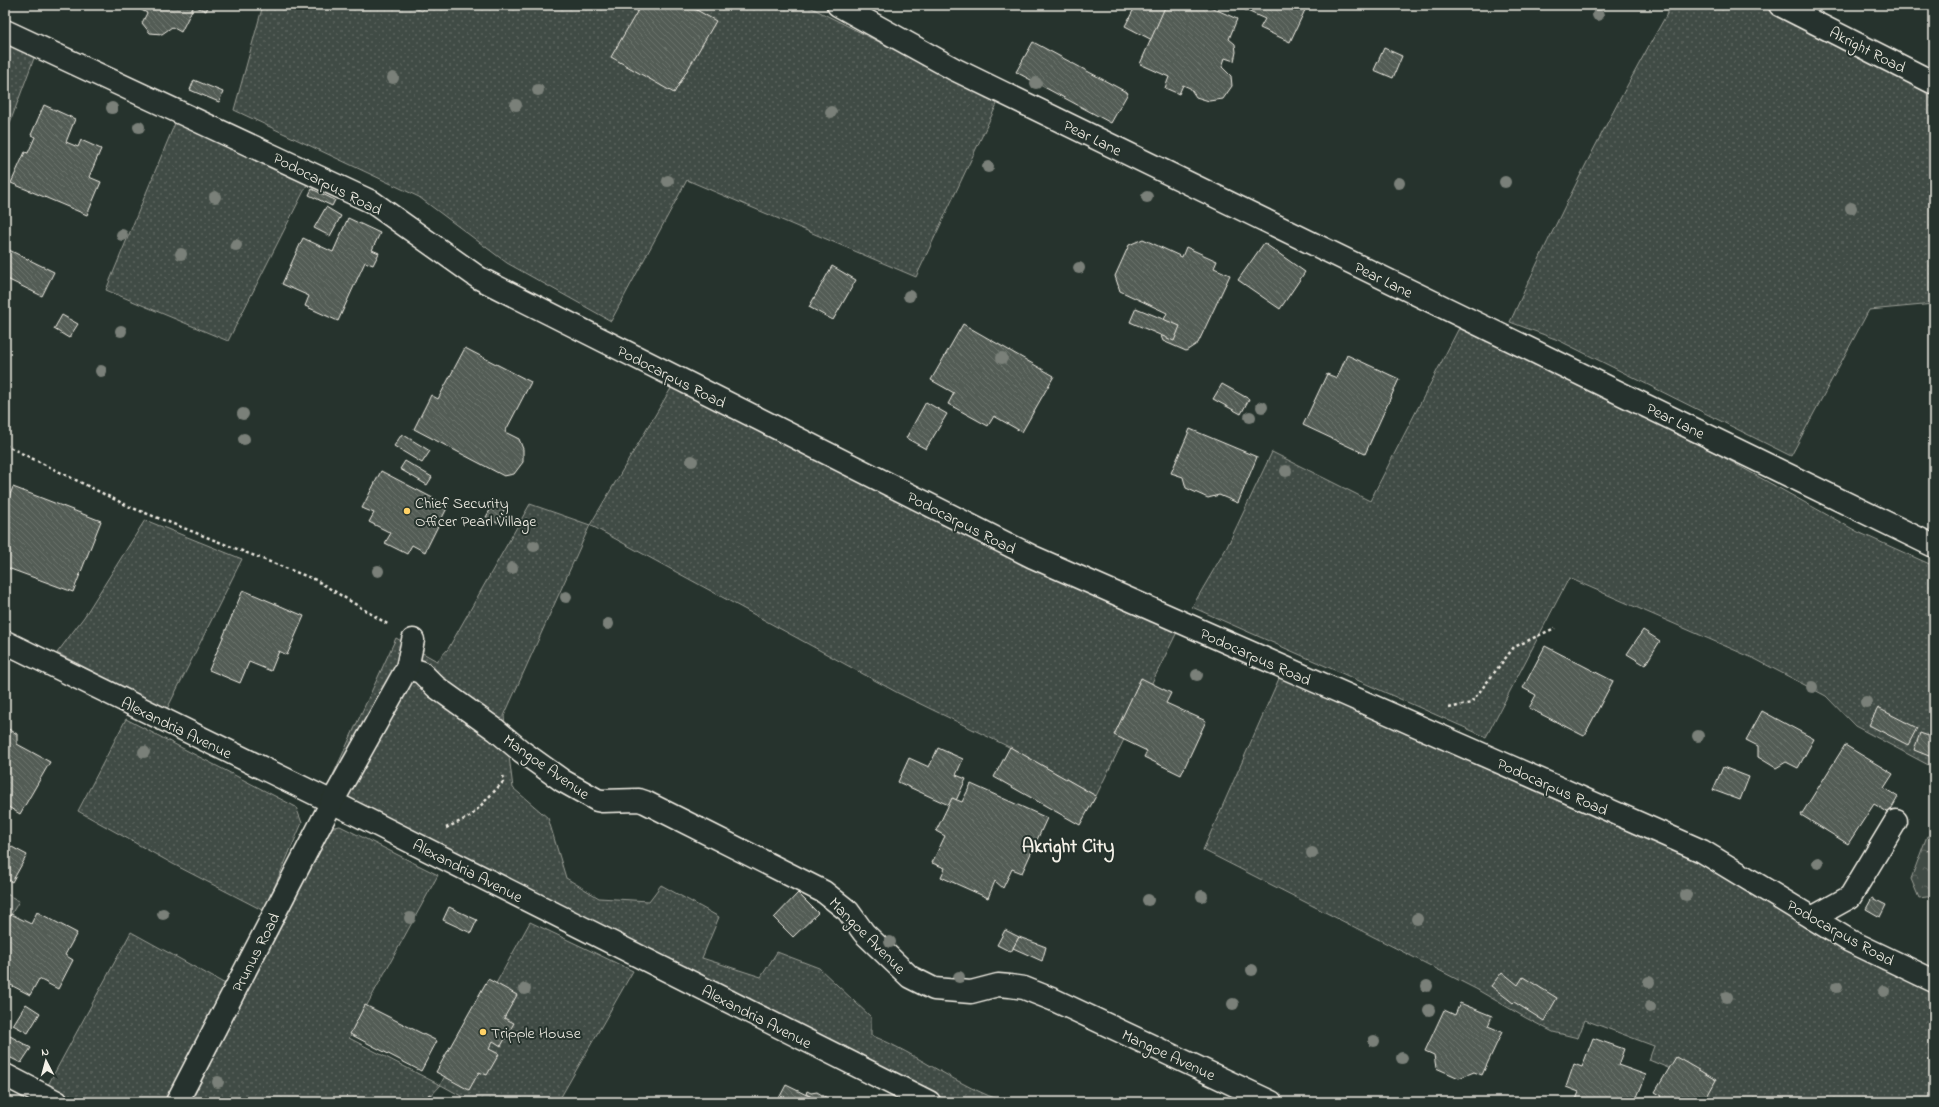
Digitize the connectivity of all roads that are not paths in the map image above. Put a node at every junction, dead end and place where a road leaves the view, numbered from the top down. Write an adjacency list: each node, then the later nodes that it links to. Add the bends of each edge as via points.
1 (838, 5): 5 (street, Pear Lane, via 954,69)
2 (1780, 5): 4 (street, Akright Road)
3 (5, 31): 11 (street, Podocarpus Road, via 372,202 479,278 1033,557 1702,851)
4 (1934, 83)
5 (1934, 546)
6 (413, 640): 8 (street, Prunus Road)
7 (5, 642): 9 (street, Alexandria Avenue)
8 (407, 668): 9 (street, Prunus Road); 17 (street, Mangoe Avenue, via 421,672 436,687 521,751 563,781 597,800 645,802 824,892 848,911 864,933 910,977 934,989 971,992 998,985 1024,988)
9 (332, 802): 15 (street, Prunus Road); 16 (street, Alexandria Avenue)
10 (1896, 821): 11 (street, via 1850,897)
11 (1812, 918): 12 (street, Podocarpus Road, via 1850,941)
12 (1932, 977)
13 (5, 1075): 14 (street)
14 (57, 1102)
15 (177, 1102)
16 (929, 1102)
17 (1271, 1102)

